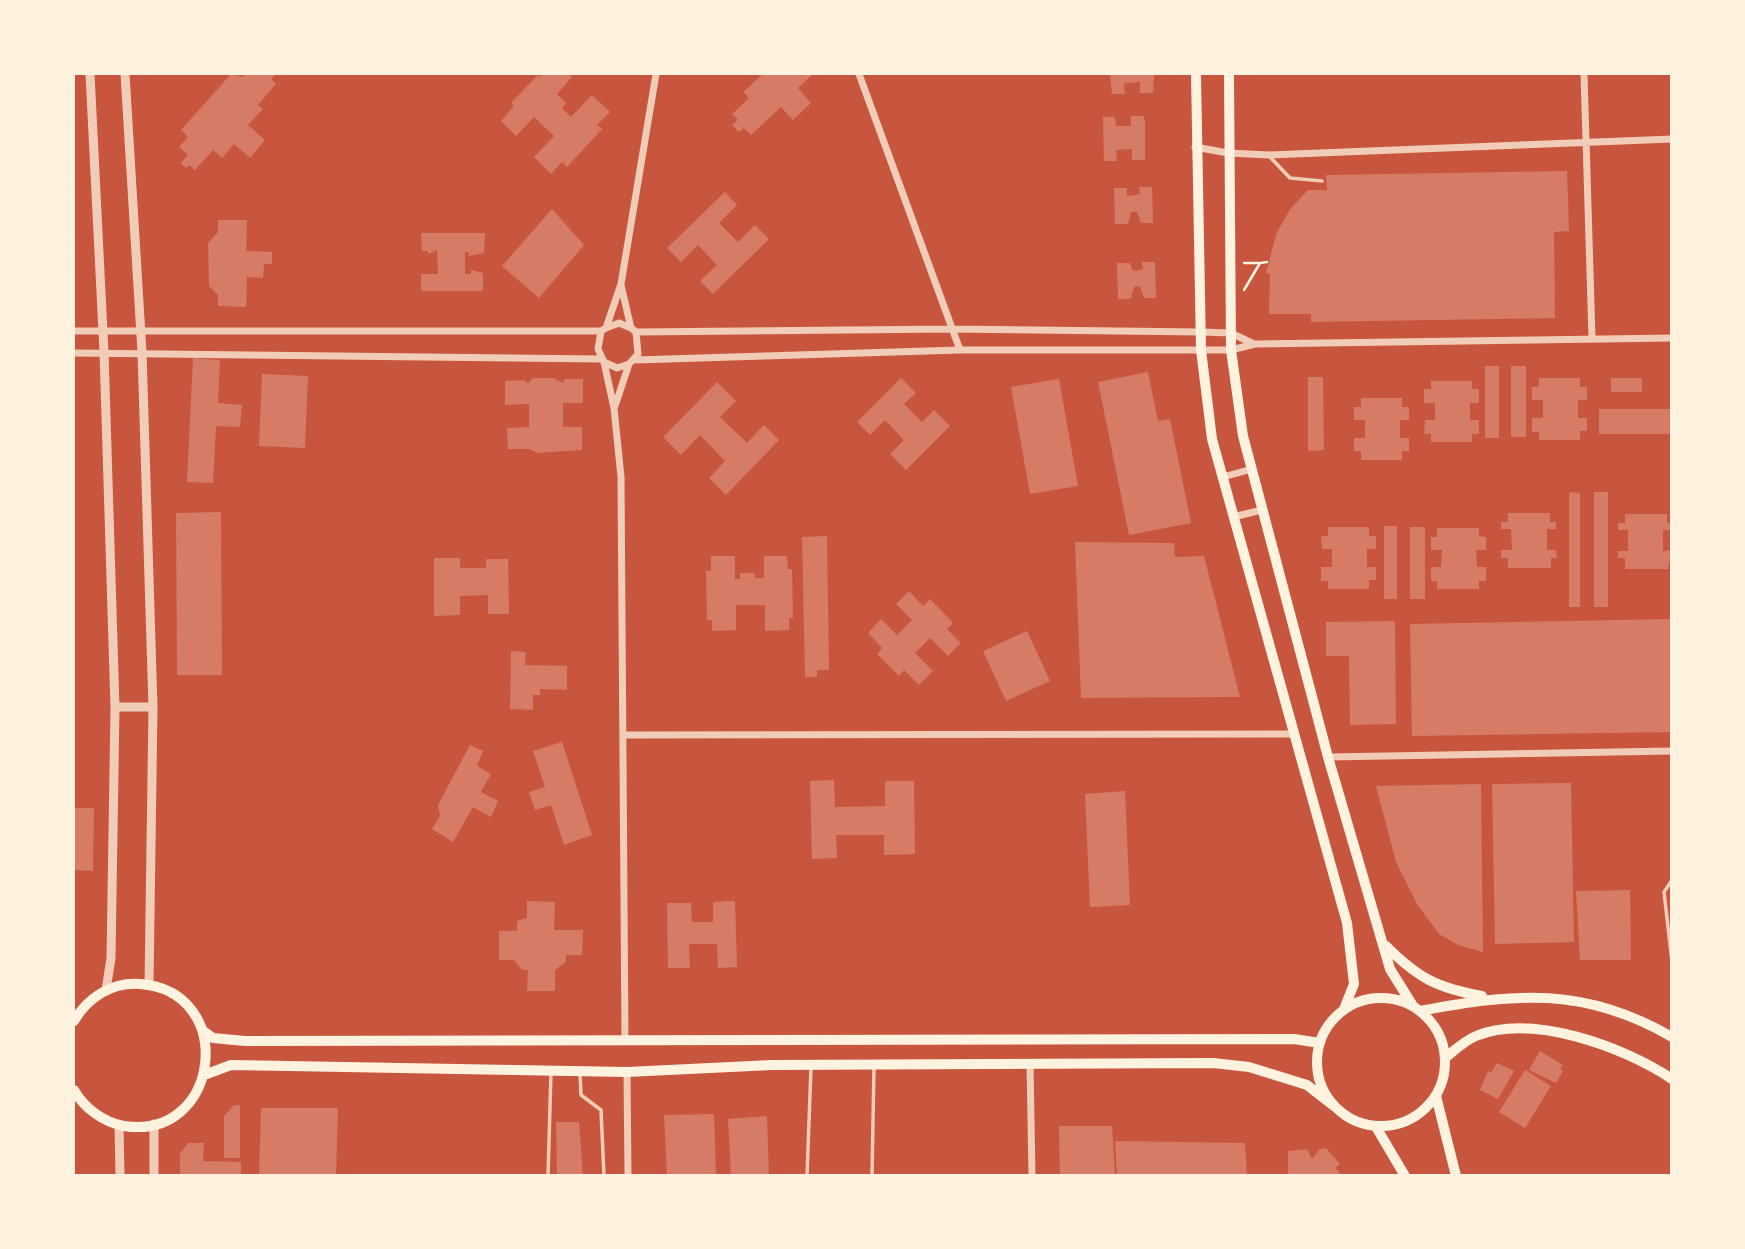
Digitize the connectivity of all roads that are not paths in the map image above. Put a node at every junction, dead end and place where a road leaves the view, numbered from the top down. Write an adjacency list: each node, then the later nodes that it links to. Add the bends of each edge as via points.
1 (90, 74): 18 (street)
2 (125, 74): 15 (street)
3 (656, 74): 14 (street)
4 (859, 74): 17 (street)
5 (1195, 74): 10 (main road)
6 (1229, 74): 11 (main road)
7 (1584, 74): 9 (street)
8 (1671, 139): 9 (street)
9 (1588, 140): 12 (street); 23 (street)
10 (1195, 147): 11 (street); 21 (main road)
11 (1228, 153): 12 (street); 22 (main road)
12 (1269, 155): 13 (lane, via 1290,177)
13 (1322, 181)
14 (621, 284): 16 (street); 19 (street)
15 (141, 329): 16 (street); 18 (street); 30 (street)
16 (603, 329): 19 (street, via 619,323); 32 (street, via 598,343)
17 (952, 329): 19 (street); 21 (street); 26 (street)
18 (103, 330): 20 (street); 29 (street)
19 (634, 330): 33 (street, via 639,346)
20 (74, 331)
21 (1201, 332): 22 (street); 27 (main road)
22 (1231, 333): 25 (street); 28 (main road)
23 (1592, 338): 24 (street); 25 (street)
24 (1671, 338)
25 (1255, 344): 28 (street)
26 (960, 350): 27 (street); 33 (street)
27 (1201, 350): 28 (street); 36 (main road, via 1212,439)
28 (1231, 350): 35 (main road)
29 (104, 352): 30 (street); 31 (street); 39 (street)
30 (142, 352): 32 (street); 40 (street)
31 (74, 353)
32 (602, 360): 33 (street, via 617,368); 34 (street)
33 (632, 362): 34 (street)
34 (614, 408): 42 (street, via 621,477)
35 (1252, 469): 36 (street); 37 (main road)
36 (1223, 477): 38 (main road)
37 (1262, 510): 38 (street); 44 (main road)
38 (1233, 517): 41 (main road)
39 (115, 707): 40 (street); 49 (street, via 111,958)
40 (153, 707): 48 (street)
41 (1293, 734): 42 (street); 52 (main road, via 1347,923 1354,984)
42 (623, 735): 56 (street)
43 (1671, 751): 44 (street)
44 (1328, 757): 46 (main road)
45 (1671, 880): 47 (lane, via 1664,892)
46 (1384, 944): 50 (main road, via 1413,973 1446,990); 51 (main road, via 1391,969)
47 (1671, 962)
48 (149, 985): 49 (main road, via 127,984); 54 (main road, via 182,1000)
49 (106, 990): 53 (main road, via 86,1004)
50 (1489, 998): 51 (main road); 55 (main road, via 1547,996 1580,1001)
51 (1416, 1008): 52 (main road, via 1396,999 1378,998); 58 (main road, via 1433,1024)
52 (1344, 1009): 57 (main road, via 1329,1024)
53 (74, 1021)
54 (202, 1030): 56 (main road, via 226,1041); 65 (main road, via 207,1052)
55 (1671, 1037)
56 (625, 1041): 57 (main road, via 1294,1039)
57 (1320, 1043): 69 (main road, via 1318,1076)
58 (1445, 1058): 66 (main road, via 1489,1032 1559,1033 1622,1050); 68 (main road)
59 (1030, 1063): 60 (main road); 69 (main road, via 1249,1067 1307,1085); 80 (street)
60 (874, 1064): 61 (main road); 79 (lane)
61 (811, 1065): 64 (main road); 78 (lane)
62 (551, 1070): 63 (main road); 65 (main road, via 231,1065); 75 (lane)
63 (579, 1071): 64 (main road); 76 (lane, via 581,1095 601,1110)
64 (627, 1072): 77 (street)
65 (204, 1075): 70 (main road, via 186,1106)
66 (1671, 1079)
67 (74, 1090): 71 (main road, via 94,1114)
68 (1436, 1096): 72 (main road, via 1409,1120); 82 (main road)
69 (1334, 1106): 72 (main road, via 1346,1117)
70 (154, 1124): 71 (main road); 74 (street)
71 (119, 1125): 73 (street)
72 (1376, 1127): 81 (main road)
73 (120, 1175)
74 (154, 1175)
75 (548, 1175)
76 (604, 1175)
77 (628, 1175)
78 (807, 1175)
79 (872, 1175)
80 (1032, 1175)
81 (1405, 1175)
82 (1456, 1175)

